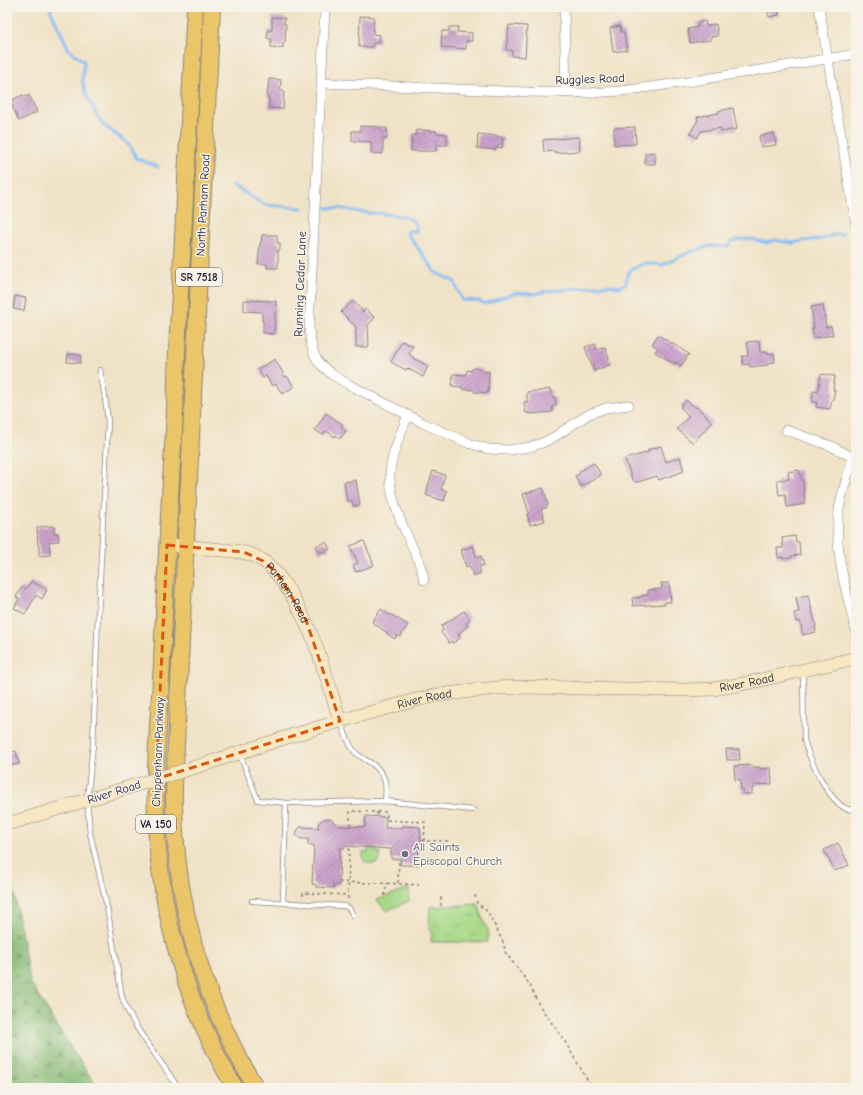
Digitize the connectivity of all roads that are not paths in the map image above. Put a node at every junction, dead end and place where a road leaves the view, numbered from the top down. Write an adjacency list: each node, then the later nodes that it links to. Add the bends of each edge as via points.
1 (195, 7): 16 (highway, North Parham Road / SR 7518)
2 (212, 7): 17 (highway, North Parham Road / SR 7518)
3 (325, 7): 8 (street, Running Cedar Lane)
4 (564, 7): 9 (street)
5 (819, 7): 7 (street)
6 (856, 54): 7 (street, Ruggles Road)
7 (828, 59): 9 (street, Ruggles Road, via 621,91); 10 (street)
8 (322, 83): 9 (street, Ruggles Road); 13 (street, Running Cedar Lane, via 310,343 319,363 331,374)
9 (566, 93)
10 (856, 225)
11 (100, 370): 24 (lane, via 108,422 93,745)
12 (629, 405): 13 (street, Running Cedar Lane, via 606,408 589,414 542,443 509,450 489,449 471,444)
13 (408, 415): 18 (street, via 398,438 390,479 394,500)
14 (786, 430): 15 (street)
15 (855, 456): 19 (street, via 842,492 838,535 844,581)
16 (167, 545): 17 (main road, Parham Road); 34 (highway, Chippenham Parkway / VA 150, via 156,793 156,828 161,874 170,924 194,1006)
17 (186, 546): 22 (main road, Parham Road, via 244,552 257,557 277,573 306,620); 35 (highway, Chippenham Parkway / VA 150, via 174,795 174,830 180,882 190,932 205,982 225,1030)
18 (424, 580)
19 (856, 631)
20 (856, 658): 21 (main road, River Road)
21 (803, 671): 22 (main road, River Road, via 713,689 496,688 438,695); 28 (lane, via 804,740 807,750 829,793 838,804)
22 (340, 721): 23 (main road, River Road); 25 (lane, via 352,748 381,772 385,780)
23 (239, 753): 24 (main road, River Road, bridge); 26 (lane, via 258,800)
24 (87, 800): 29 (main road, River Road); 33 (lane, via 90,833 107,907 122,997 127,1011)
25 (385, 801): 26 (lane); 27 (lane)
26 (286, 803): 31 (lane)
27 (473, 810)
28 (856, 810)
29 (7, 824)
30 (252, 901): 31 (lane)
31 (283, 902): 32 (lane, via 348,907)
32 (353, 914)
33 (178, 1088)
34 (235, 1088)
35 (256, 1088)

